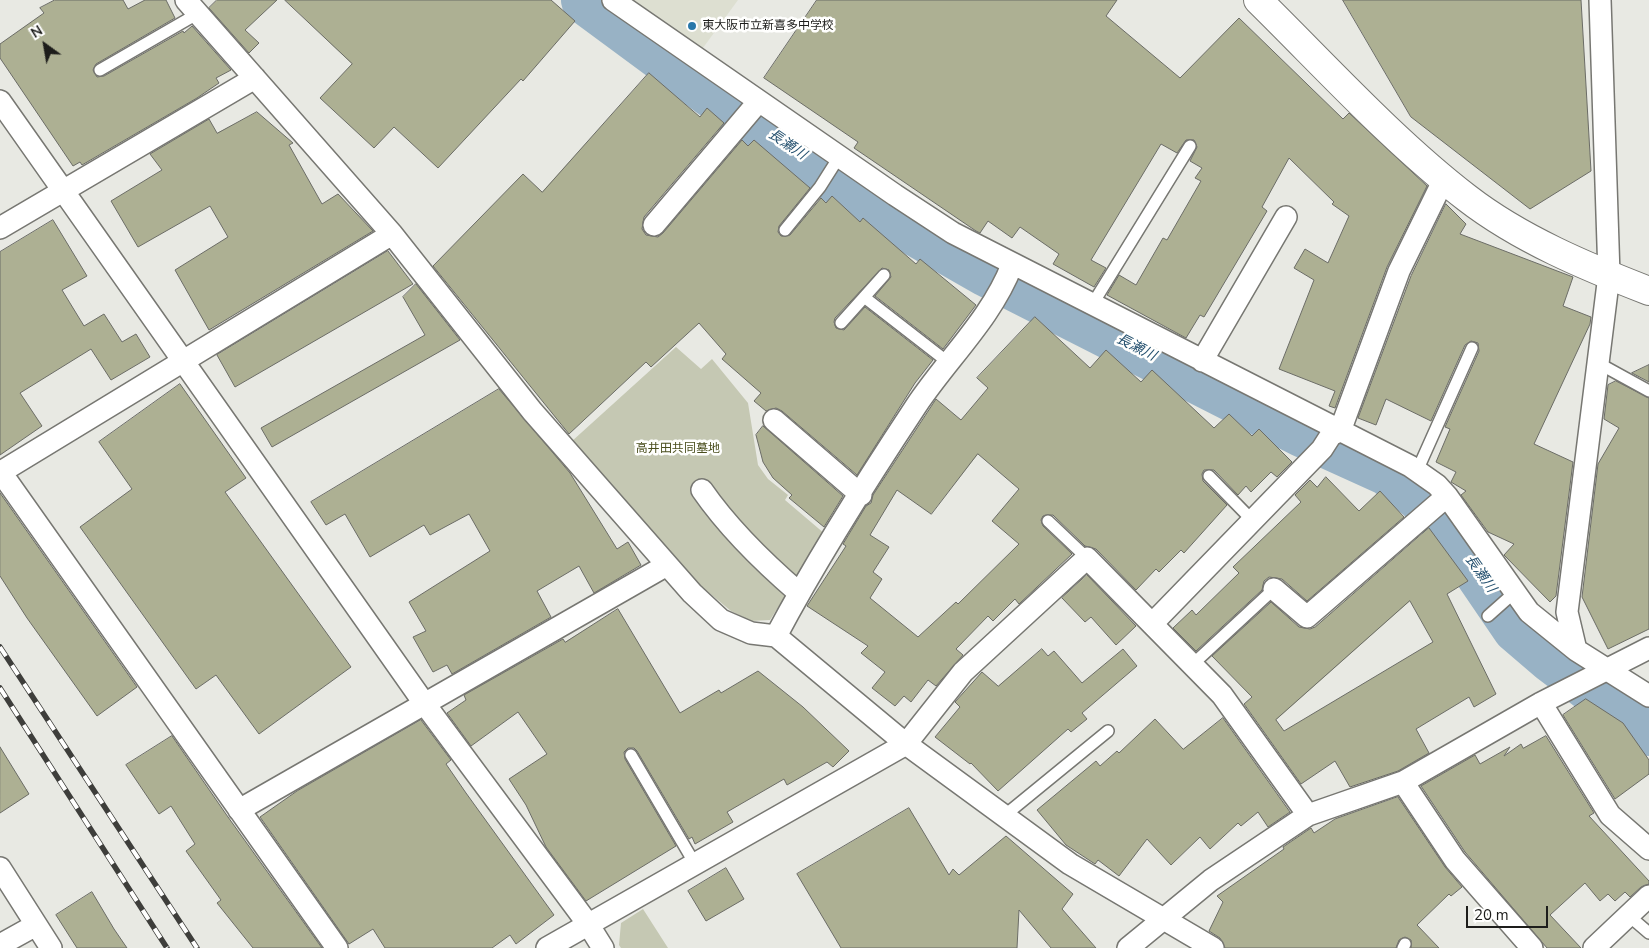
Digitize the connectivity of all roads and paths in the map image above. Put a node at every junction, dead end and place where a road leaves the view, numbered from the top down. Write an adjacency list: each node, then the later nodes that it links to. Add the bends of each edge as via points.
1 (613, 0): 8 (street)
2 (1258, 0): 11 (street)
3 (1600, 0): 20 (street)
4 (192, 7): 5 (lane); 6 (street)
5 (100, 70)
6 (255, 78): 12 (street); 17 (street)
7 (0, 101): 12 (street)
8 (749, 114): 10 (street); 14 (street)
9 (1190, 146): 23 (lane)
10 (835, 163): 16 (lane); 18 (street)
11 (1444, 179): 20 (street, via 1517,231); 32 (street, via 1399,271)
12 (63, 191): 15 (street); 26 (street)
13 (1286, 217): 27 (street)
14 (654, 225)
15 (0, 228)
16 (785, 230)
17 (392, 234): 26 (street); 42 (street, via 532,411)
18 (1010, 270): 23 (street); 28 (street, via 998,298)
19 (884, 275): 22 (lane)
20 (1609, 275): 21 (street); 29 (street)
21 (1649, 291)
22 (864, 297): 24 (lane); 28 (lane)
23 (1092, 306): 27 (street)
24 (841, 323)
25 (1472, 348): 33 (lane)
26 (182, 361): 34 (street); 54 (street)
27 (1202, 361): 32 (street)
28 (949, 363): 37 (street, via 917,404)
29 (1598, 363): 30 (lane); 50 (street, via 1567,612)
30 (1649, 391)
31 (774, 420): 37 (street)
32 (1331, 439): 33 (street); 39 (street)
33 (1417, 471): 38 (street, via 1437,485)
34 (0, 472): 60 (street)
35 (1209, 476): 39 (lane)
36 (702, 490): 44 (street, via 742,539)
37 (861, 495): 44 (street)
38 (1437, 506): 43 (street, via 1307,618); 45 (street)
39 (1253, 521): 47 (street)
40 (1048, 522): 41 (lane)
41 (1087, 558): 47 (street); 57 (street, via 963,672)
42 (667, 565): 48 (street, via 721,620 751,633); 54 (street)
43 (1274, 589): 51 (lane)
44 (799, 593): 48 (street)
45 (1510, 596): 46 (lane); 50 (street)
46 (1488, 616)
47 (1152, 624): 51 (street)
48 (776, 636): 57 (street)
49 (1649, 648): 52 (street)
50 (1576, 650): 52 (street)
51 (1193, 664): 61 (street, via 1222,695)
52 (1591, 678): 53 (street); 55 (street)
53 (1649, 696)
54 (424, 703): 60 (street); 69 (street)
55 (1541, 703): 59 (street); 63 (street, via 1610,815)
56 (1108, 731): 62 (lane)
57 (906, 744): 62 (street); 64 (street)
58 (631, 755): 64 (lane)
59 (1403, 782): 61 (street); 79 (street, via 1455,860)
60 (239, 810): 74 (street)
61 (1308, 815): 68 (street, via 1211,880)
62 (1004, 816): 68 (street, via 1070,864)
63 (1649, 849)
64 (695, 864): 69 (street)
65 (0, 868): 70 (street)
66 (1649, 896): 67 (street)
67 (1628, 915): 71 (lane); 80 (street)
68 (1164, 919): 77 (street); 78 (street)
69 (588, 924): 75 (street); 76 (street)
70 (36, 925): 72 (street); 73 (street)
71 (1649, 933)
72 (0, 945)
73 (51, 948)
74 (337, 948)
75 (547, 948)
76 (603, 948)
77 (1128, 948)
78 (1213, 948)
79 (1532, 948)
80 (1594, 948)

